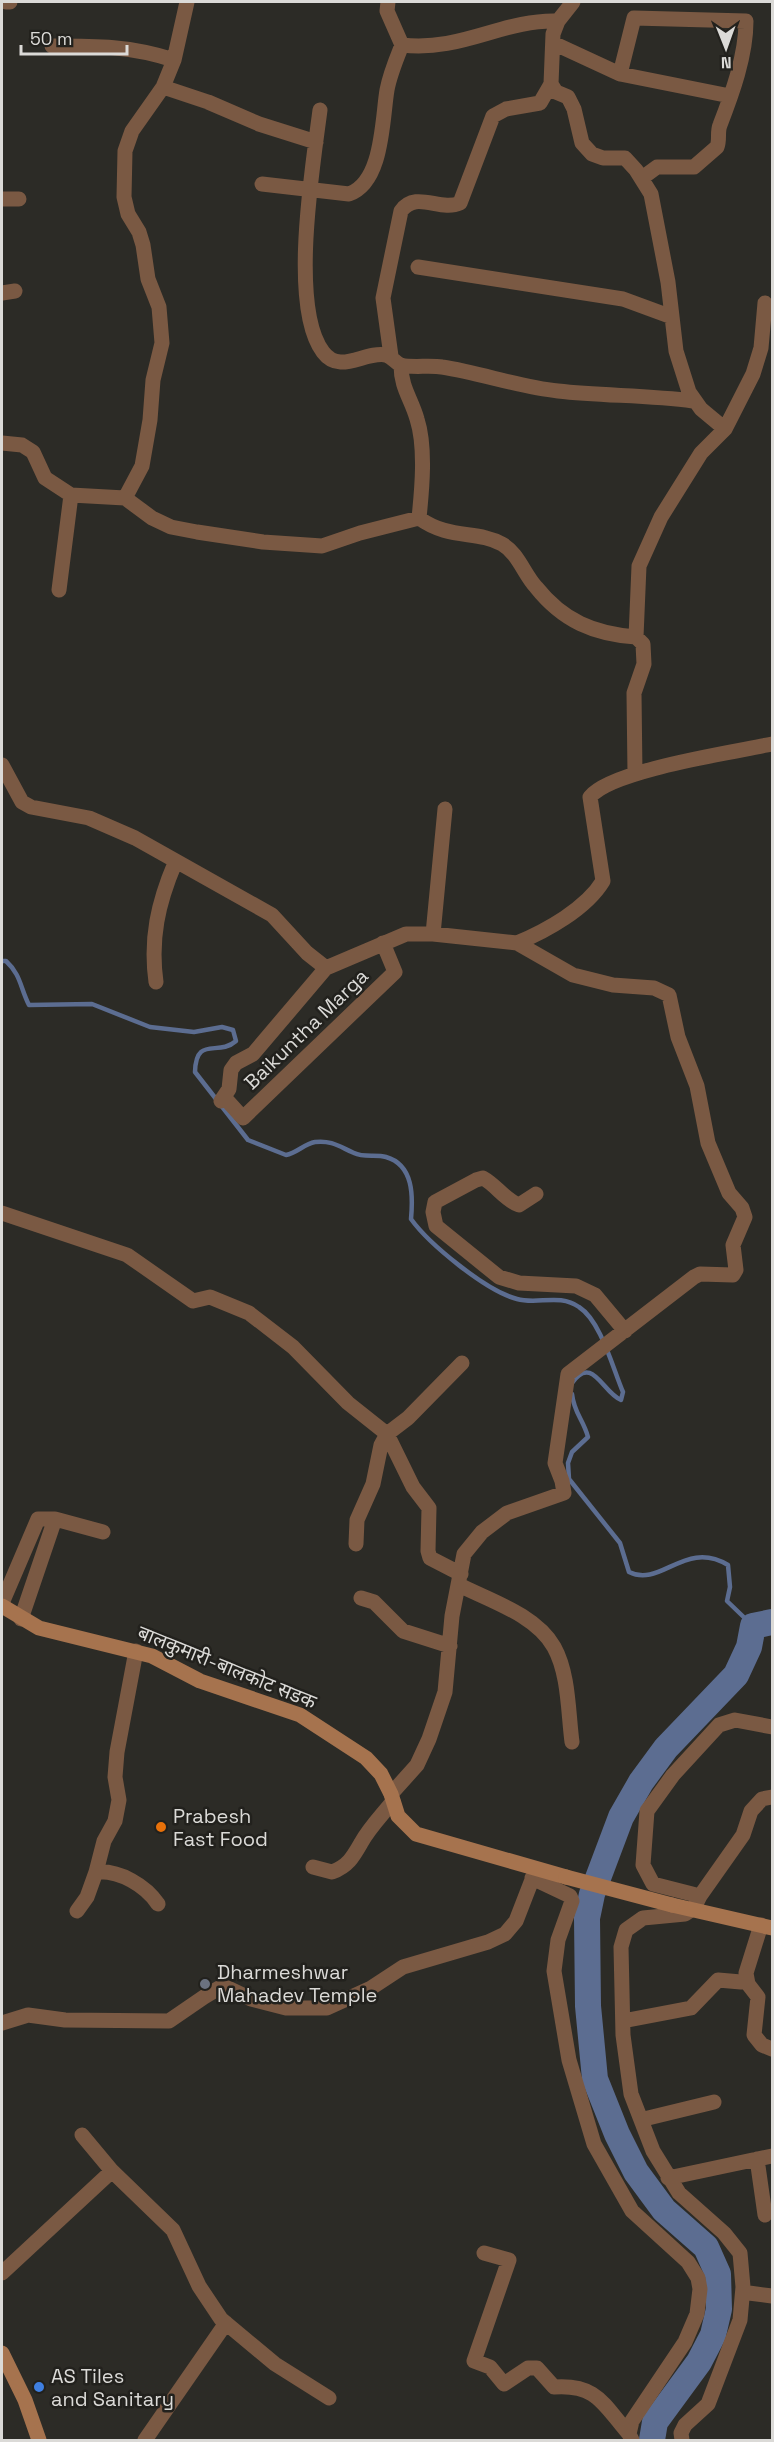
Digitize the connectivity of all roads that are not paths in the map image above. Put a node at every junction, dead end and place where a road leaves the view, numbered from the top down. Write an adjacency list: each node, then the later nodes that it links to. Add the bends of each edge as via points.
1 (187, 2): 8 (street)
2 (388, 2): 6 (street, via 387,11)
3 (573, 2): 4 (street)
4 (558, 21): 5 (street); 6 (street, via 530,23 447,46)
5 (553, 43): 9 (street); 10 (street)
6 (402, 45): 17 (street, via 391,71 386,111 367,182 349,194)
7 (52, 46): 8 (street, via 113,46)
8 (174, 60): 11 (street)
9 (620, 74): 12 (street); 12 (street, via 634,18 742,20 746,25)
10 (550, 84): 15 (street, via 568,97 582,143 599,157 624,158); 23 (street, via 540,103 506,109 493,116 460,203 447,206 414,201 406,203 401,211 383,298)
11 (163, 87): 14 (street); 28 (street, via 132,131 125,151 124,197 128,214 140,232 148,279 159,307 162,343 142,466)
12 (730, 96): 15 (street, via 717,147 694,166 657,167)
13 (320, 110): 14 (street)
14 (316, 142): 17 (street)
15 (642, 178): 22 (street, via 657,217)
16 (262, 184): 17 (street)
17 (309, 190): 23 (street, via 305,277 314,334 322,351 330,360 341,363 382,354)
18 (2, 199): 19 (street)
19 (19, 199)
20 (418, 267): 22 (street, via 623,299)
21 (765, 303): 25 (street, via 761,348 753,374)
22 (672, 317): 24 (street, via 676,351)
23 (396, 361): 24 (street, via 555,391); 29 (street, via 401,383 418,420 423,478)
24 (693, 401): 25 (street)
25 (725, 429): 31 (street, via 701,453 652,536 639,566)
26 (2, 443): 27 (street, via 22,445 33,452 45,478)
27 (71, 495): 28 (street); 30 (street)
28 (126, 498): 29 (street, via 152,518 171,526 302,546 332,545 360,533)
29 (419, 518): 31 (street, via 431,527 503,544 536,588 581,625 605,635)
30 (59, 590)
31 (636, 637): 34 (street, via 643,644 644,664 634,693)
32 (772, 744): 34 (street)
33 (2, 765): 36 (street, via 16,794 32,807 108,825)
34 (635, 774): 39 (street, via 595,791 590,797 604,876 602,884 585,902)
35 (445, 809): 37 (street)
36 (175, 863): 40 (street, via 272,915); 41 (street, via 158,908 152,942)
37 (433, 934): 38 (street, via 406,934); 39 (street)
38 (383, 943): 40 (street); 40 (street, Baikuntha Marga, via 395,972 243,1118 222,1099 229,1089 231,1070 253,1054)
39 (517, 943): 44 (street, via 573,975 613,985 654,988 669,995 678,1037 698,1086 708,1143 729,1193 745,1217 733,1245 736,1270 732,1275 694,1277)
40 (326, 968)
41 (156, 982)
42 (537, 1194): 44 (street, via 519,1205 512,1203 483,1178 435,1202 436,1226 499,1277 519,1283 576,1286 595,1295)
43 (2, 1213): 46 (street, via 128,1255 193,1301 210,1297 249,1313 293,1347 348,1403)
44 (621, 1334): 50 (street, via 573,1369 566,1381 555,1463 564,1493 507,1513 482,1532 464,1554)
45 (462, 1363): 46 (street)
46 (387, 1434): 49 (street, via 373,1484 357,1520); 50 (street, via 413,1487 429,1508 430,1558)
47 (55, 1519): 48 (street); 52 (street, via 38,1519 33,1526); 53 (street)
48 (103, 1532)
49 (356, 1544)
50 (460, 1579): 54 (street); 57 (street, via 526,1619 554,1648 561,1666)
51 (362, 1598): 54 (street, via 374,1602 403,1631)
52 (2, 1605): 53 (main road, बालकुमारी-बालकोट सडक)
53 (21, 1619): 55 (main road, बालकुमारी-बालकोट सडक, via 61,1635)
54 (450, 1646): 58 (street, via 445,1692 429,1740 417,1765)
55 (136, 1651): 58 (main road, बालकुमारी-बालकोट सडक, via 200,1681 300,1715 366,1758 381,1774); 61 (street, via 117,1752 115,1777 119,1800)
56 (772, 1727): 63 (street, via 735,1720 719,1725 673,1775 647,1811 643,1864)
57 (572, 1742)
58 (392, 1797): 60 (street, via 349,1863 332,1872); 62 (main road, बालकुमारी-बालकोट सडक, via 398,1816 416,1834)
59 (772, 1797): 64 (street, via 762,1799 751,1810 743,1835)
60 (313, 1867)
61 (96, 1872): 65 (street, via 148,1889); 66 (street, via 87,1898)
62 (534, 1874): 64 (main road, बालकुमारी-बालकोट सडक, bridge, via 566,1877 672,1905); 71 (street, via 520,1912 504,1934 403,1966 370,1988 327,2008 286,2008 228,1988 204,1997 169,2021 65,2020 28,2015); 88 (street, via 572,1901 558,1940 554,1971 569,2060 594,2144 632,2211 688,2262 700,2289 697,2314 685,2342 632,2421)
63 (653, 1884): 64 (street); 67 (street)
64 (697, 1902): 67 (street, via 685,1914); 68 (main road)
65 (158, 1904)
66 (77, 1911)
67 (643, 1918): 79 (street, via 626,1930 621,1947 623,2035 631,2094)
68 (767, 1927): 72 (street, via 746,1973 748,1984 758,1997 754,2035)
69 (741, 1982): 70 (street, via 718,1980 691,2008)
70 (628, 2020)
71 (2, 2023)
72 (772, 2049)
73 (714, 2102): 74 (street)
74 (644, 2120)
75 (82, 2135): 78 (street)
76 (772, 2156): 77 (street)
77 (757, 2159): 79 (street); 80 (street)
78 (112, 2171): 82 (street); 85 (street, via 174,2230 199,2286)
79 (668, 2178): 91 (street, via 740,2253 743,2287 740,2320 708,2404 685,2425)
80 (765, 2215)
81 (484, 2253): 88 (street, via 509,2260 474,2361 490,2367 504,2384 528,2368 537,2368 554,2387 576,2386 594,2393)
82 (2, 2272)
83 (749, 2293): 84 (street)
84 (772, 2296)
85 (226, 2323): 87 (street, via 275,2364); 90 (street)
86 (2, 2353): 89 (main road)
87 (329, 2398)
88 (630, 2437)
89 (39, 2440)
90 (145, 2440)
91 (682, 2440)

